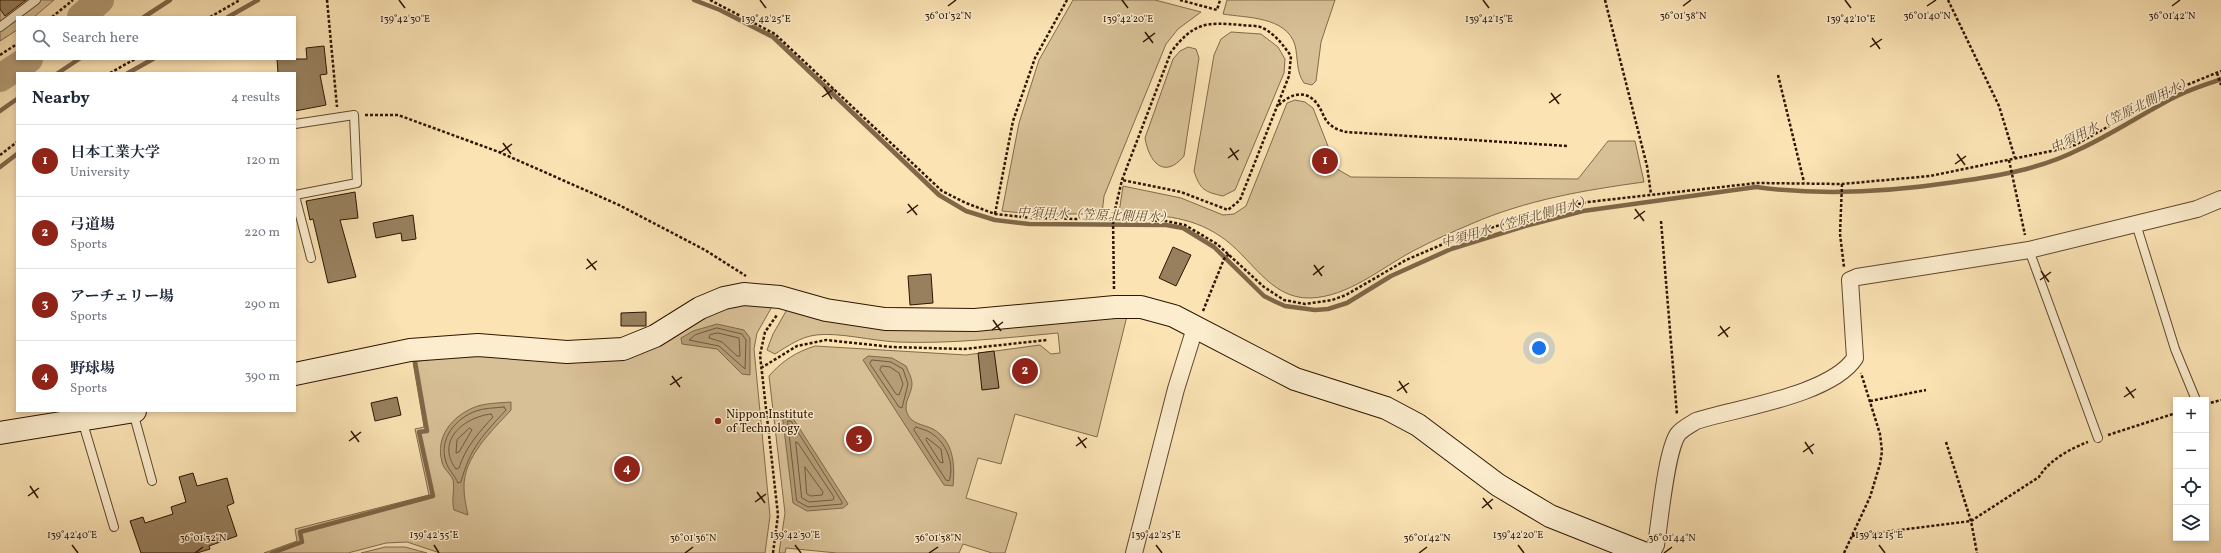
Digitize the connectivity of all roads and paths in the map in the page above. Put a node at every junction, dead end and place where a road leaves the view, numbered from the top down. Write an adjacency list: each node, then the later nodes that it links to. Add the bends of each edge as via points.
1 (36, 0): 13 (lane)
2 (73, 0): 11 (path)
3 (240, 0): 12 (path)
4 (327, 0): 24 (path)
5 (710, 0): 38 (path, via 775,34 942,191)
6 (1067, 0): 38 (path, via 1035,58 1013,121)
7 (1180, 0): 8 (path, via 1217,10)
8 (1220, 0)
9 (1605, 0): 34 (path, via 1647,166)
10 (1948, 0): 29 (path, via 1999,106)
11 (53, 16)
12 (212, 16)
13 (0, 27)
14 (16, 45): 15 (path)
15 (0, 55)
16 (133, 60): 18 (path)
17 (2221, 71): 19 (path)
18 (112, 72)
19 (2217, 73): 21 (path); 29 (path, via 2172,90 2075,145)
20 (1778, 75): 32 (path)
21 (2221, 85)
22 (1277, 107): 27 (path, via 1286,97 1296,93 1307,96 1318,105 1323,117 1332,126 1346,132); 31 (path, via 1240,200 1228,210 1181,192); 31 (path, via 1290,76 1291,56 1280,40 1262,27 1213,22 1198,27 1183,36 1171,52)
23 (354, 115): 24 (lane); 35 (lane, via 357,183); 46 (path, via 398,116 493,150 570,183 619,205 705,250 754,282)
24 (338, 118): 25 (lane)
25 (296, 124)
26 (16, 143): 28 (path)
27 (1567, 146)
28 (0, 155)
29 (2015, 158): 30 (path)
30 (2009, 160): 33 (path, via 1930,176); 42 (path)
31 (1122, 180): 39 (path)
32 (1804, 182): 33 (path); 34 (path, via 1757,183)
33 (1842, 184): 45 (path, via 1842,264)
34 (1651, 194): 43 (path, via 1548,210 1471,234 1406,260 1346,295 1318,303 1305,304 1284,300 1264,286)
35 (296, 196)
36 (296, 200): 44 (lane)
37 (2220, 201): 41 (street)
38 (995, 214): 39 (path, via 1032,218)
39 (1113, 218): 43 (path, via 1166,221 1185,225); 48 (path)
40 (1661, 221): 64 (path)
41 (2136, 224): 42 (street); 55 (lane, via 2175,349)
42 (2028, 250): 45 (street); 65 (lane)
43 (1229, 254): 49 (path, via 1224,259)
44 (311, 258)
45 (1850, 280): 51 (street)
46 (761, 294): 47 (street); 53 (street, via 724,298 700,308 655,336 623,350 567,352 478,345 410,350)
47 (786, 299): 48 (street, via 826,310 893,319 975,320); 52 (path, via 765,332 760,355)
48 (1114, 307): 49 (street, via 1141,308)
49 (1198, 321): 71 (street, via 1295,379 1386,408 1418,425 1498,485 1550,516); 73 (street, via 1176,390)
50 (1047, 340): 52 (path, via 964,348 892,347 826,340 797,346)
51 (1855, 358): 57 (path); 64 (street, via 1850,366 1836,376 1800,392 1696,421)
52 (761, 368): 72 (path, via 778,515)
53 (296, 374)
54 (1926, 390): 57 (path)
55 (2195, 397)
56 (2221, 400): 58 (path)
57 (1870, 401): 70 (path, via 1880,434 1881,458 1870,497)
58 (2209, 403)
59 (123, 412): 62 (street)
60 (134, 412): 67 (lane)
61 (2173, 414): 65 (path)
62 (81, 416): 63 (street); 69 (lane)
63 (0, 433)
64 (1679, 433): 74 (street, via 1672,449 1656,545)
65 (2098, 438): 68 (path, via 2076,446 2043,470 2038,477)
66 (1946, 442): 68 (path)
67 (152, 481)
68 (1971, 521): 70 (path); 76 (path)
69 (114, 527)
70 (1852, 536): 75 (path)
71 (1631, 550)
72 (773, 553)
73 (1134, 553)
74 (1652, 553)
75 (1844, 553)
76 (1977, 553)

